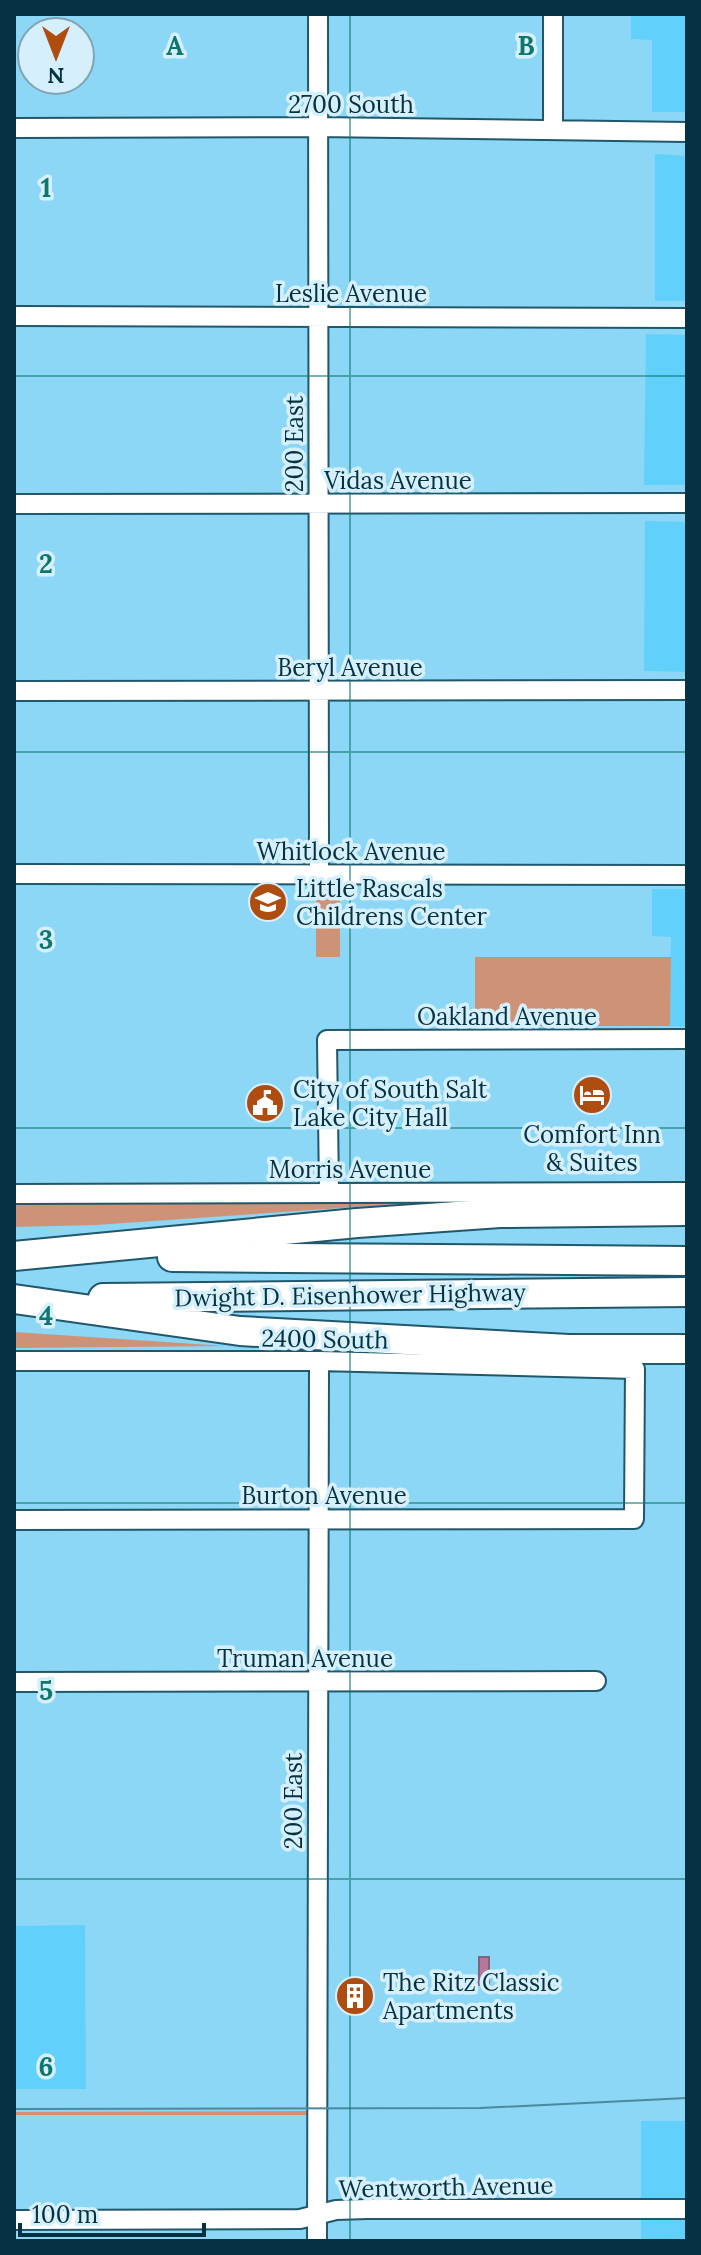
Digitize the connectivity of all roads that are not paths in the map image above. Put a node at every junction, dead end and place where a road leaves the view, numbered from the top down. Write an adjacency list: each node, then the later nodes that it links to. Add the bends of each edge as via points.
1 (318, 14): 3 (street, 200 East)
2 (553, 14): 5 (street)
3 (318, 127): 4 (street, 2700 South); 5 (street, 2700 South); 8 (street, 200 East)
4 (14, 128)
5 (553, 129): 6 (street, 2700 South)
6 (687, 132)
7 (14, 316): 8 (street, Leslie Avenue)
8 (318, 317): 9 (street, Leslie Avenue); 12 (street, 200 East)
9 (687, 318)
10 (687, 503): 12 (street, Vidas Avenue)
11 (14, 504): 12 (street, Vidas Avenue)
12 (318, 504): 15 (street, 200 East)
13 (687, 690): 15 (street, Beryl Avenue)
14 (14, 691): 15 (street, Beryl Avenue)
15 (318, 691): 17 (street, 200 East)
16 (14, 874): 17 (street, Whitlock Avenue)
17 (319, 875): 18 (street, Whitlock Avenue)
18 (687, 875)
19 (687, 1039): 20 (street, Oakland Avenue, via 327,1040)
20 (329, 1191): 21 (street, Morris Avenue); 22 (street, Morris Avenue)
21 (687, 1192)
22 (14, 1194)
23 (687, 1211): 24 (highway, via 500,1213)
24 (14, 1256): 25 (highway, Dwight D. Eisenhower Highway)
25 (687, 1261)
26 (687, 1292): 27 (highway, Dwight D. Eisenhower Highway)
27 (14, 1299): 28 (highway, via 240,1331 569,1349)
28 (687, 1349)
29 (14, 1361): 30 (street, 2400 South)
30 (319, 1361): 31 (street, 200 East); 32 (street, 2400 South, via 635,1369)
31 (318, 1519): 32 (street, Burton Avenue); 33 (street, Burton Avenue); 36 (street, 200 East)
32 (634, 1519)
33 (14, 1520)
34 (596, 1681): 36 (street, Truman Avenue)
35 (14, 1682): 36 (street, Truman Avenue)
36 (317, 1682): 38 (street, 200 East)
37 (687, 2209): 38 (street, Wentworth Avenue, via 367,2209)
38 (317, 2215): 39 (street, Wentworth Avenue); 40 (street, 200 East)
39 (14, 2220)
40 (317, 2241)

